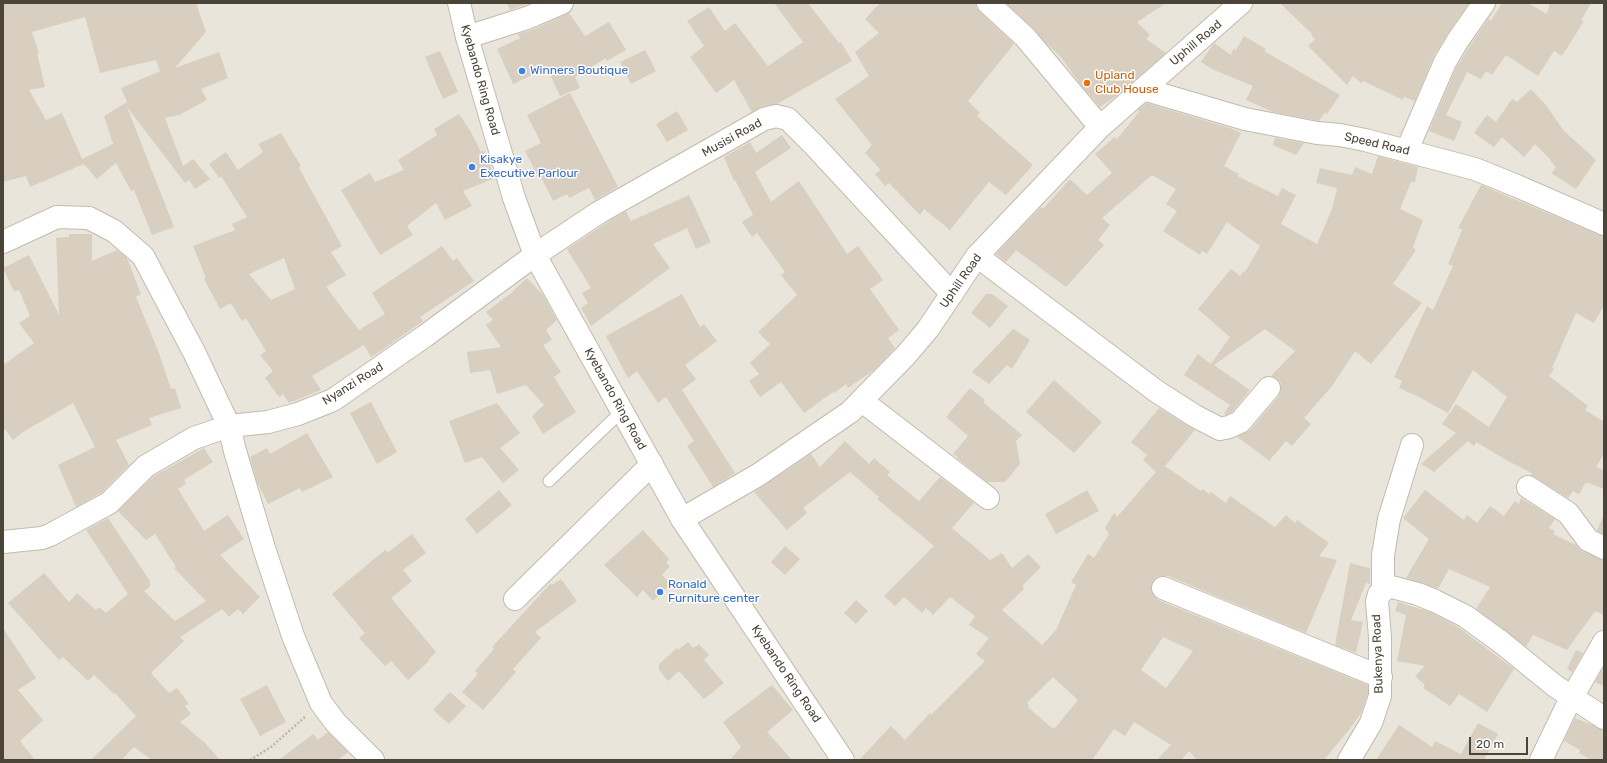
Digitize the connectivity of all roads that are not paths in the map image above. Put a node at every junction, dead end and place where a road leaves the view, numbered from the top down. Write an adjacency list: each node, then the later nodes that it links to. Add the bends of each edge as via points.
1 (459, 3): 6 (street, Kyebando Ring Road)
2 (562, 3): 6 (street, via 527,18)
3 (988, 3): 8 (street, via 1025,37)
4 (1484, 3): 9 (street, via 1445,62)
5 (1233, 6): 7 (street, Uphill Road)
6 (467, 37): 12 (street, Kyebando Ring Road, via 514,198)
7 (1143, 89): 8 (street, Uphill Road); 9 (street, Speed Road, via 1245,119 1340,135)
8 (1100, 127): 13 (street, Uphill Road)
9 (1407, 150): 10 (street, Speed Road, via 1475,169)
10 (1604, 224)
11 (3, 242): 18 (street, via 57,217 89,218 114,231 143,256 194,352)
12 (534, 255): 14 (street, Musisi Road, via 598,213 764,119 776,116 788,119 814,145); 17 (street, Kyebando Ring Road); 18 (street, Nyanzi Road, via 333,400 298,414 268,422)
13 (976, 256): 14 (street, Uphill Road); 15 (street, via 1156,391 1220,429 1240,422)
14 (952, 294): 16 (street, Uphill Road, via 906,355)
15 (1269, 388)
16 (862, 401): 23 (street); 24 (street, Uphill Road, via 850,412 758,475)
17 (622, 411): 20 (street, Kyebando Ring Road); 21 (lane)
18 (229, 426): 25 (street, Nyanzi Road, via 194,438 146,466 109,503 50,535); 34 (street, via 261,541 293,636 321,703 335,722)
19 (1412, 445): 28 (street, Bukenya Road, via 1389,518 1383,555)
20 (652, 464): 24 (street, Kyebando Ring Road); 29 (street)
21 (549, 481)
22 (1528, 487): 26 (street, via 1568,513 1588,540)
23 (988, 498)
24 (682, 518): 35 (street, Kyebando Ring Road)
25 (3, 542)
26 (1604, 548)
27 (1163, 588): 31 (street)
28 (1383, 590): 31 (street, Bukenya Road, via 1377,602); 32 (street, via 1392,587 1418,594 1466,616 1541,676)
29 (515, 599)
30 (1604, 642): 32 (street)
31 (1381, 677): 36 (street, Bukenya Road, via 1380,696 1371,724)
32 (1573, 698): 33 (street); 37 (street)
33 (1604, 718)
34 (373, 760)
35 (843, 760)
36 (1349, 760)
37 (1541, 760)

